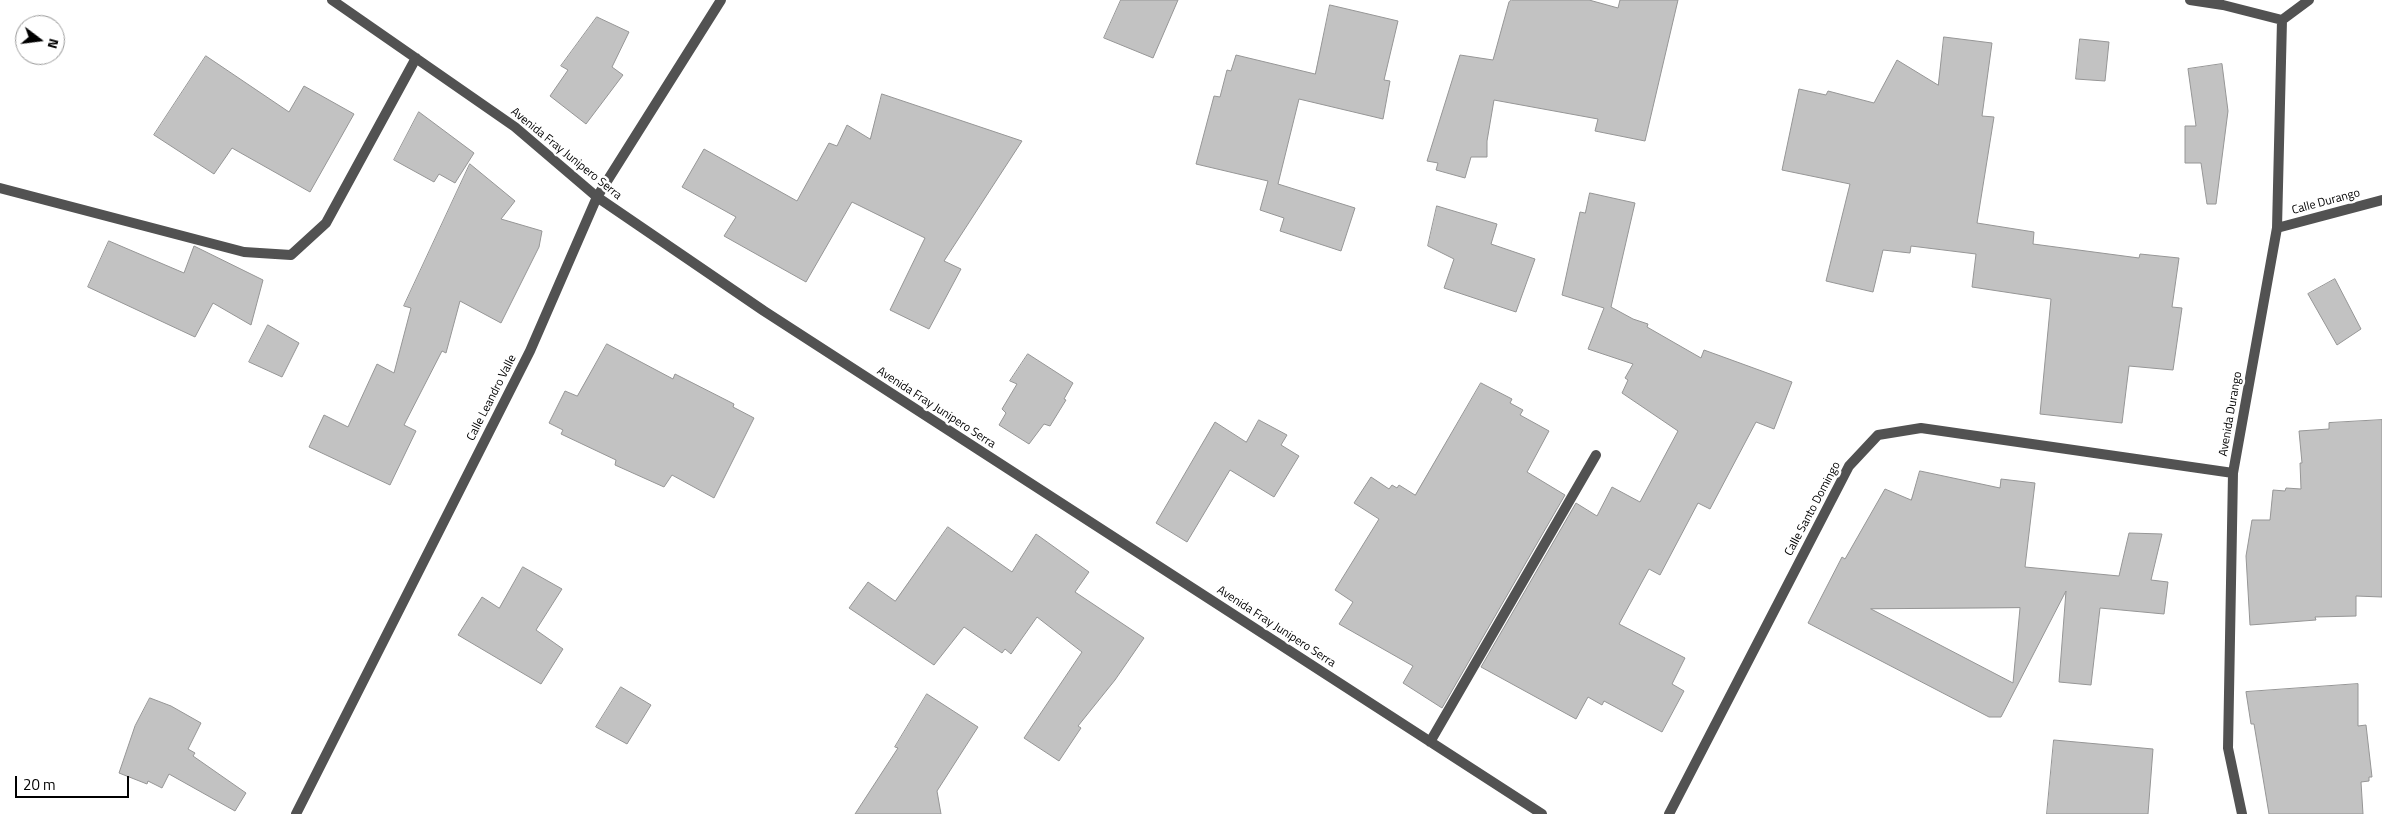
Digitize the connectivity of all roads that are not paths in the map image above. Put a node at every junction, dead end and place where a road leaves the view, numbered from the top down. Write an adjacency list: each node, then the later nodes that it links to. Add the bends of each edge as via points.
1 (332, 0): 6 (street, Avenida Fray Junipero Serra)
2 (722, 0): 8 (street, Calle Leandro Valle)
3 (2190, 0): 5 (street)
4 (2310, 0): 5 (street)
5 (2282, 20): 10 (street, Avenida Durango)
6 (416, 58): 7 (street, via 326,223 291,255 244,252); 8 (street, Avenida Fray Junipero Serra, via 515,127)
7 (0, 188)
8 (597, 197): 13 (street, Avenida Fray Junipero Serra, via 764,312); 14 (street, Calle Leandro Valle, via 530,351)
9 (2382, 200): 10 (street, Calle Durango)
10 (2277, 228): 12 (street, Avenida Durango)
11 (1596, 455): 13 (street)
12 (2233, 472): 16 (street, Calle Santo Domingo, via 1920,428 1878,435 1849,466); 17 (street, Avenida Durango, via 2228,748)
13 (1430, 742): 15 (street, Avenida Fray Junipero Serra)
14 (296, 814)
15 (1542, 814)
16 (1669, 814)
17 (2242, 814)

